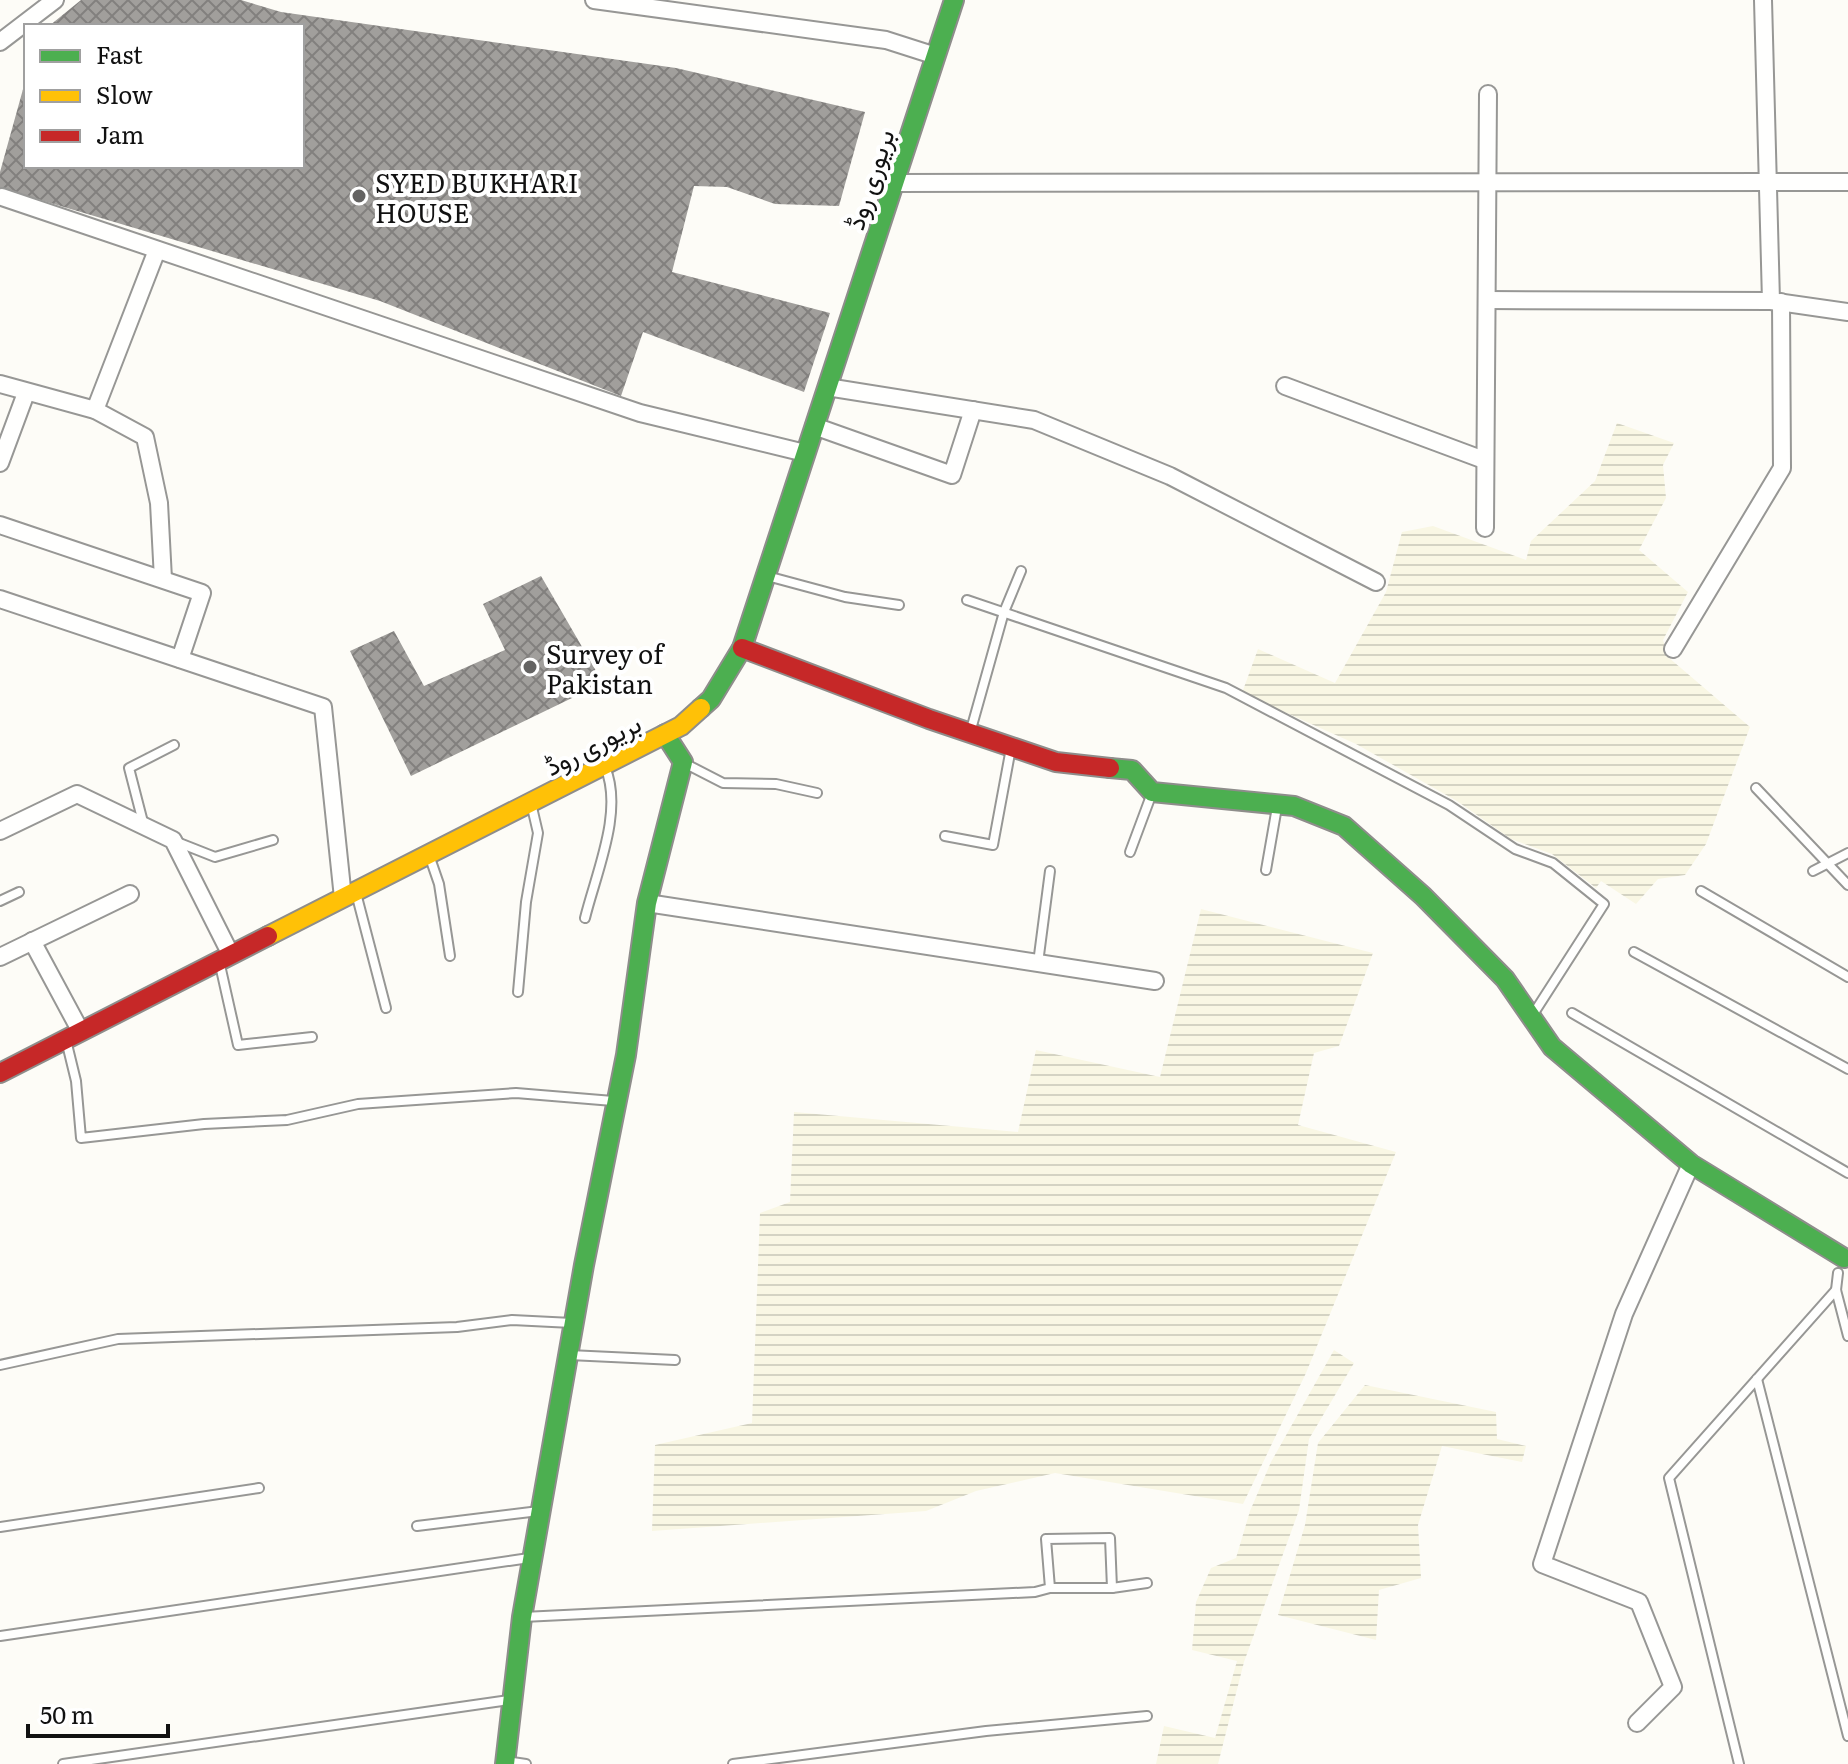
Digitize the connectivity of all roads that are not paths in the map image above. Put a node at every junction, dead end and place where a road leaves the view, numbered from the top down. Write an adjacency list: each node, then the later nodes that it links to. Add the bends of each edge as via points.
1 (55, 0): 5 (street)
2 (594, 0): 6 (street, via 886,40)
3 (954, 0): 6 (street, بریوری روڈ)
4 (1763, 0): 9 (street)
5 (0, 42)
6 (936, 56): 11 (street, بریوری روڈ)
7 (1488, 94): 8 (street)
8 (1488, 182): 9 (street); 11 (street); 14 (street)
9 (1768, 182): 10 (street); 15 (street)
10 (1848, 182)
11 (894, 183): 19 (street, بریوری روڈ)
12 (2, 197): 13 (street)
13 (157, 250): 21 (street); 24 (street, via 640,413)
14 (1487, 300): 15 (street); 25 (street)
15 (1776, 302): 16 (street); 38 (street, via 1782,468)
16 (1848, 312)
17 (0, 384): 20 (street)
18 (1285, 386): 25 (street)
19 (827, 387): 22 (street); 23 (street, بریوری روڈ)
20 (26, 393): 21 (street); 26 (street)
21 (95, 410): 31 (street, via 145,437 159,503)
22 (973, 410): 23 (street, via 952,475); 32 (street, via 1034,420 1170,476)
23 (814, 426): 24 (street, بریوری روڈ)
24 (805, 453): 30 (street, بریوری روڈ)
25 (1484, 460): 28 (street)
26 (0, 463)
27 (0, 525): 31 (street)
28 (1485, 528)
29 (1021, 571): 36 (lane)
30 (765, 576): 35 (lane); 37 (street, بریوری روڈ)
31 (163, 579): 39 (street, via 202,593)
32 (1376, 582)
33 (0, 599): 39 (street)
34 (967, 600): 36 (lane)
35 (899, 605)
36 (1004, 612): 40 (lane); 82 (lane, via 1226,688 1449,805 1515,849 1553,863 1604,904)
37 (742, 648): 40 (street); 41 (street, بریوری روڈ, via 711,699)
38 (1673, 649)
39 (180, 659): 67 (street, via 323,707)
40 (970, 733): 43 (street)
41 (665, 734): 44 (street); 45 (street, بریوری روڈ)
42 (174, 745): 51 (lane, via 129,768)
43 (1011, 747): 47 (street, via 1056,762 1132,770); 53 (lane, via 993,845)
44 (683, 762): 48 (lane, via 723,783 776,784); 69 (street)
45 (604, 766): 49 (street, بریوری روڈ); 70 (lane, via 612,785 608,827)
46 (1756, 788): 59 (lane)
47 (1152, 792): 50 (street); 56 (lane)
48 (817, 793)
49 (531, 803): 58 (street, بریوری روڈ); 79 (lane, via 538,833)
50 (1278, 805): 60 (lane); 82 (street, via 1344,826 1505,979)
51 (144, 826): 52 (street, via 77,794); 54 (street)
52 (0, 831)
53 (945, 836)
54 (173, 840): 55 (lane, via 215,857); 75 (street)
55 (273, 840)
56 (1130, 852)
57 (1848, 853): 59 (lane)
58 (429, 855): 67 (street, بریوری روڈ); 73 (lane)
59 (1829, 863): 62 (lane); 63 (lane)
60 (1266, 870)
61 (1050, 871): 76 (lane)
62 (1813, 871)
63 (1848, 885)
64 (1701, 891): 77 (lane)
65 (19, 892): 68 (lane)
66 (130, 894): 71 (street)
67 (349, 895): 75 (street, بریوری روڈ); 80 (lane, via 366,924)
68 (0, 901)
69 (647, 903): 76 (street); 87 (street)
70 (585, 918)
71 (32, 941): 74 (street); 83 (street)
72 (1634, 952): 85 (lane)
73 (450, 956)
74 (0, 957)
75 (225, 958): 83 (street, بریوری روڈ); 84 (lane, via 238,1045)
76 (1038, 963): 78 (street)
77 (1848, 977)
78 (1155, 981)
79 (518, 992)
80 (386, 1008)
81 (1572, 1013): 89 (lane)
82 (1531, 1016): 88 (street, via 1552,1047)
83 (73, 1036): 86 (street, بریوری روڈ); 87 (lane, via 81,1138 287,1120 358,1104 500,1094)
84 (312, 1037)
85 (1848, 1069)
86 (0, 1073)
87 (616, 1101): 91 (street)
88 (1691, 1164): 90 (street); 109 (street, via 1624,1314 1542,1564 1639,1602 1673,1687)
89 (1848, 1173)
90 (1842, 1268): 92 (lane); 96 (lane)
91 (573, 1323): 93 (street); 95 (lane, via 512,1320 457,1327 118,1339)
92 (1848, 1336)
93 (568, 1355): 94 (lane); 98 (street)
94 (675, 1360)
95 (0, 1365)
96 (1757, 1379): 110 (lane); 115 (lane, via 1669,1478)
97 (259, 1488): 100 (lane)
98 (541, 1511): 99 (lane); 101 (street)
99 (417, 1526)
100 (0, 1527)
101 (532, 1557): 105 (street); 106 (lane)
102 (1147, 1583): 104 (lane)
103 (1050, 1588): 104 (lane); 104 (lane, via 1046,1539 1110,1538); 105 (lane)
104 (1112, 1588)
105 (522, 1617): 107 (street)
106 (0, 1636)
107 (513, 1700): 111 (street); 112 (lane)
108 (1147, 1716): 114 (lane)
109 (1637, 1723)
110 (1848, 1736)
111 (505, 1762): 113 (lane)
112 (63, 1764)
113 (526, 1764)
114 (733, 1764)
115 (1739, 1764)

